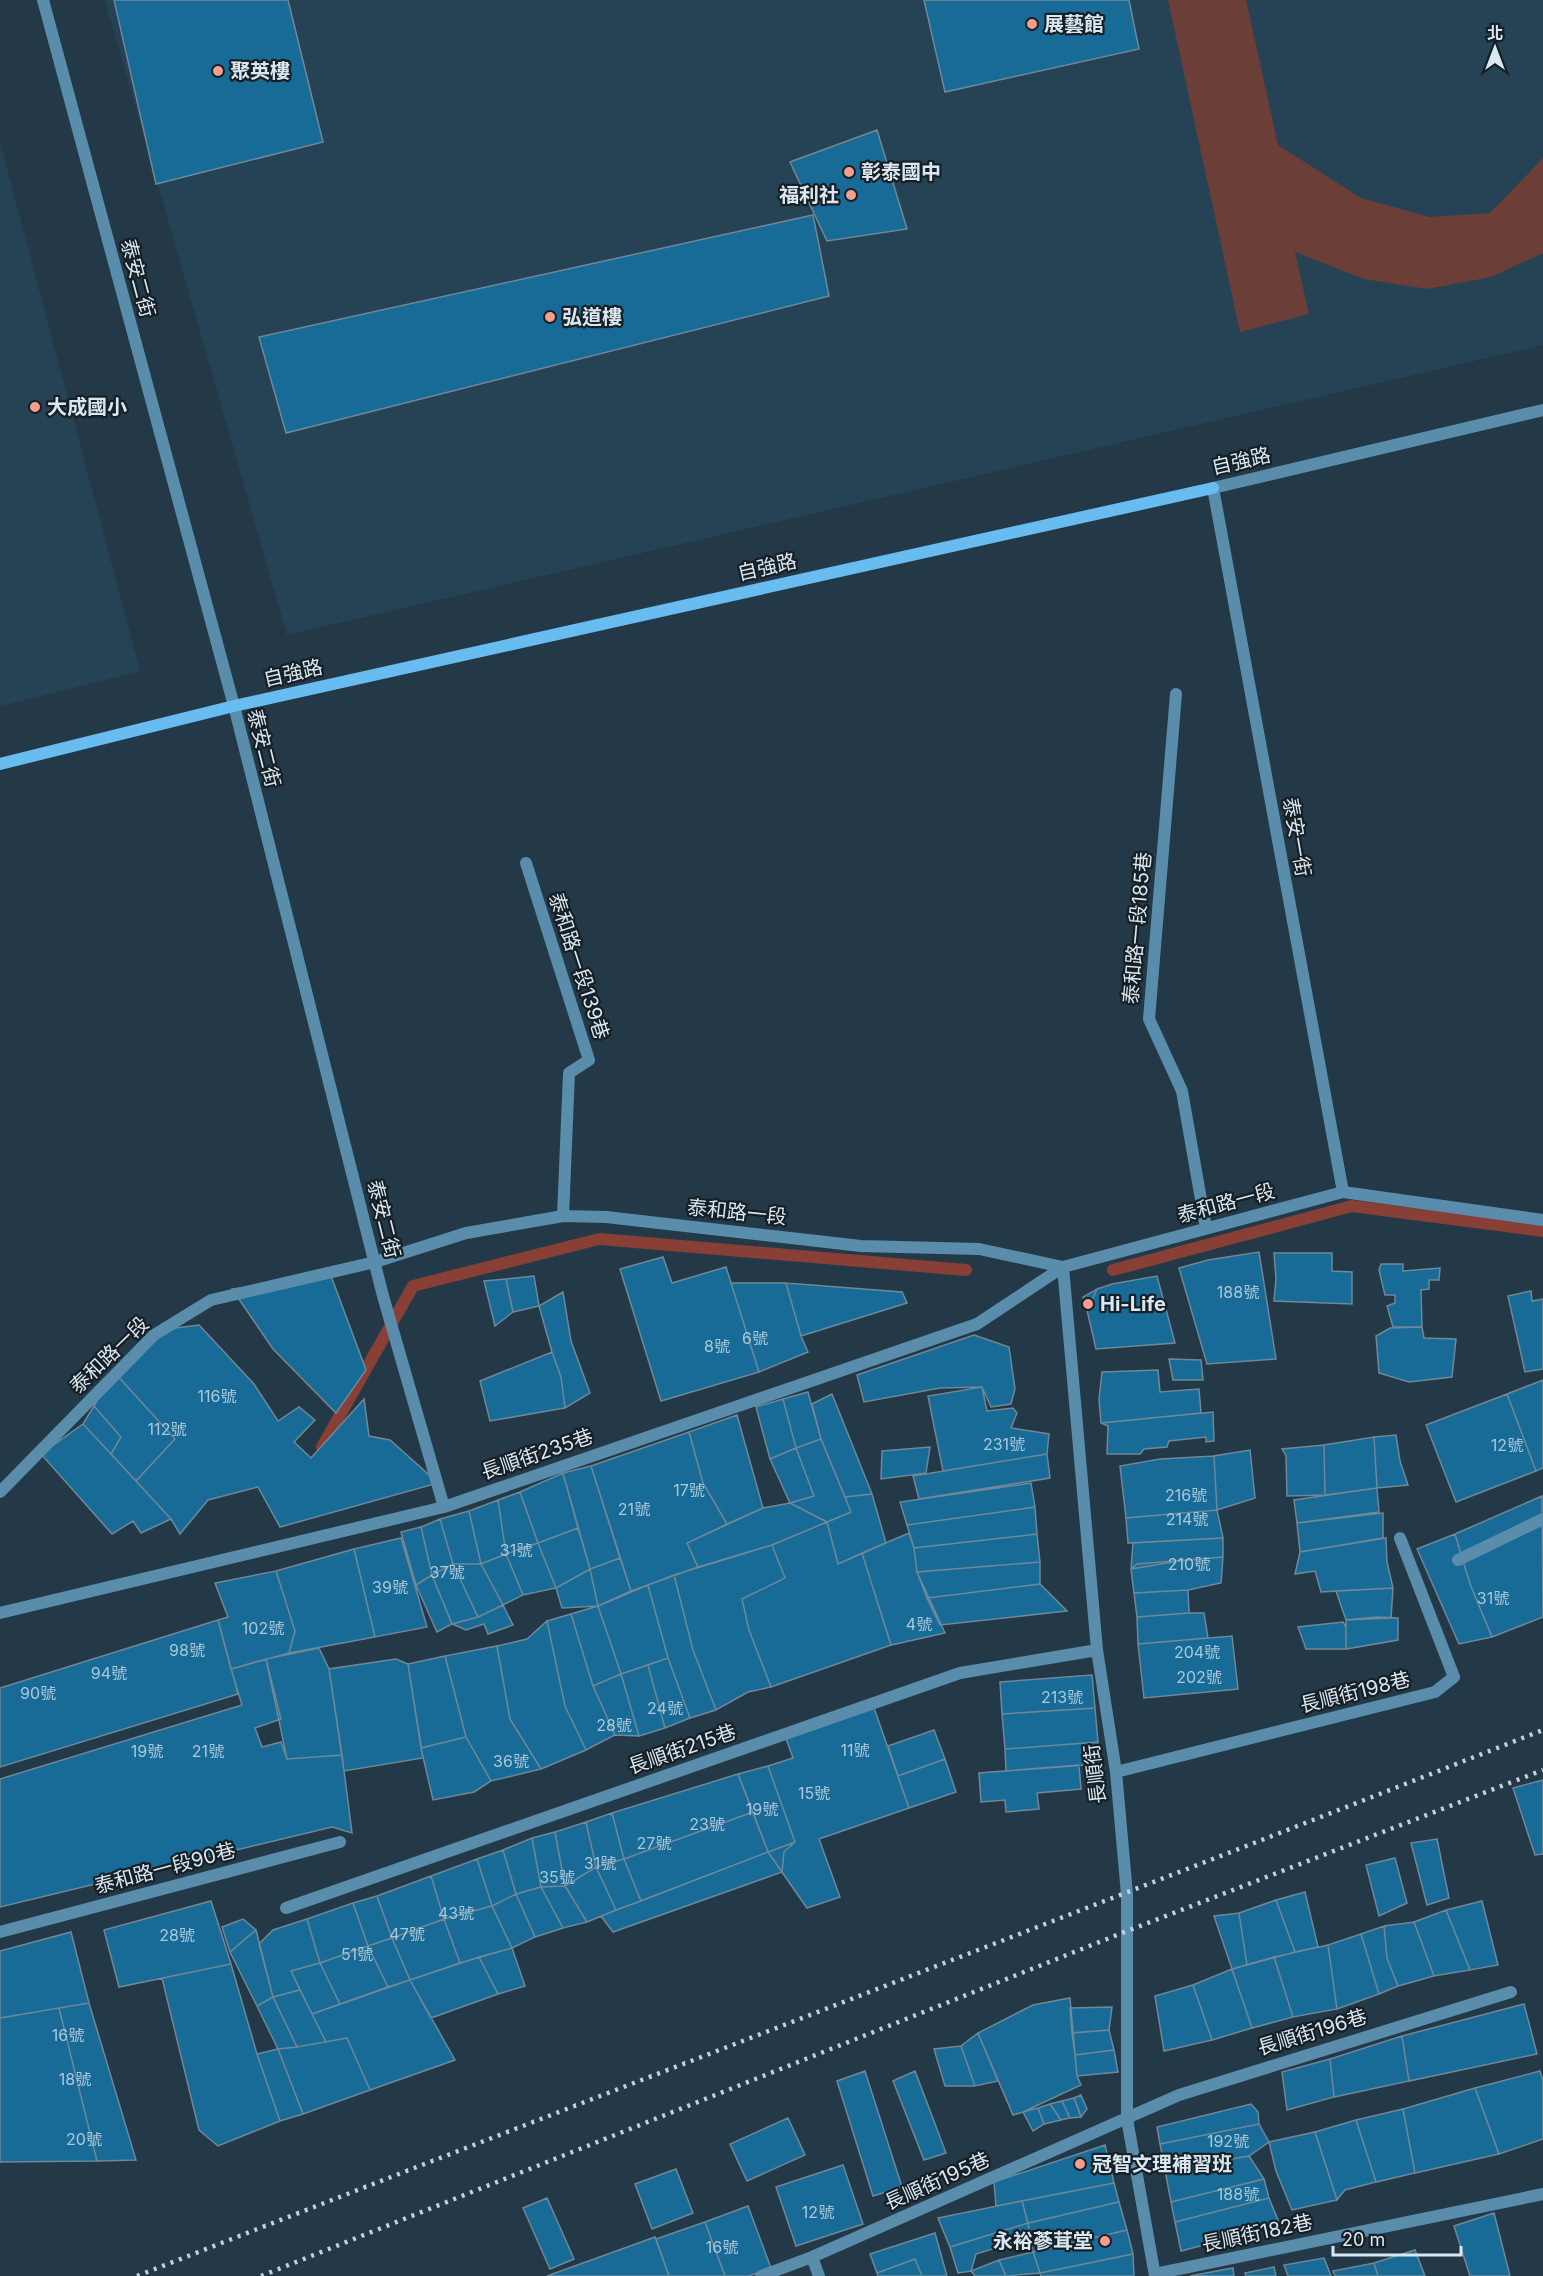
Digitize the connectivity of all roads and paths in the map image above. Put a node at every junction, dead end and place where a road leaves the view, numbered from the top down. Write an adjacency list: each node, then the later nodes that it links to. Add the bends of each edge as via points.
1 (43, 0): 5 (street, 泰安二街)
2 (1543, 410): 3 (street, 自強路)
3 (1213, 488): 5 (street, 自強路); 8 (street, 泰安一街)
4 (1176, 694): 11 (street, 泰和路一段185巷, via 1149,1019 1182,1091)
5 (234, 706): 6 (street, 自強路); 12 (street, 泰安二街)
6 (0, 764)
7 (526, 863): 9 (street, 泰和路一段139巷, via 589,1060 569,1073)
8 (1342, 1192): 10 (street, 泰和路一段); 11 (street, 泰和路一段)
9 (563, 1216): 12 (street, 泰和路一段, via 466,1233); 13 (street, 泰和路一段, via 606,1217 861,1246 979,1249)
10 (1543, 1220)
11 (1206, 1228): 13 (street, 泰和路一段)
12 (375, 1262): 14 (street, 泰和路一段, via 211,1300 154,1335); 15 (street, 泰安二街)
13 (1063, 1267): 15 (street, 長順街235巷, via 977,1324); 20 (street, 長順街)
14 (0, 1492)
15 (444, 1507): 19 (street, 長順街235巷)
16 (1543, 1519): 18 (street)
17 (1400, 1538): 21 (street, 長順街198巷, via 1454,1677 1435,1692)
18 (1458, 1560)
19 (0, 1613)
20 (1097, 1650): 21 (street, 長順街); 23 (street, 長順街215巷, via 960,1672)
21 (1116, 1772): 26 (street, 長順街, via 1127,1894)
22 (340, 1842): 24 (street, 泰和路一段90巷)
23 (286, 1908)
24 (0, 1932)
25 (1511, 1992): 26 (street, 長順街196巷, via 1179,2095)
26 (1127, 2119): 28 (street, 長順街195巷); 29 (street, 長順街)
27 (1543, 2194): 29 (street, 長順街182巷)
28 (812, 2257): 30 (street, 長順街195巷); 31 (street)
29 (1155, 2275)
30 (761, 2276)
31 (819, 2276)

